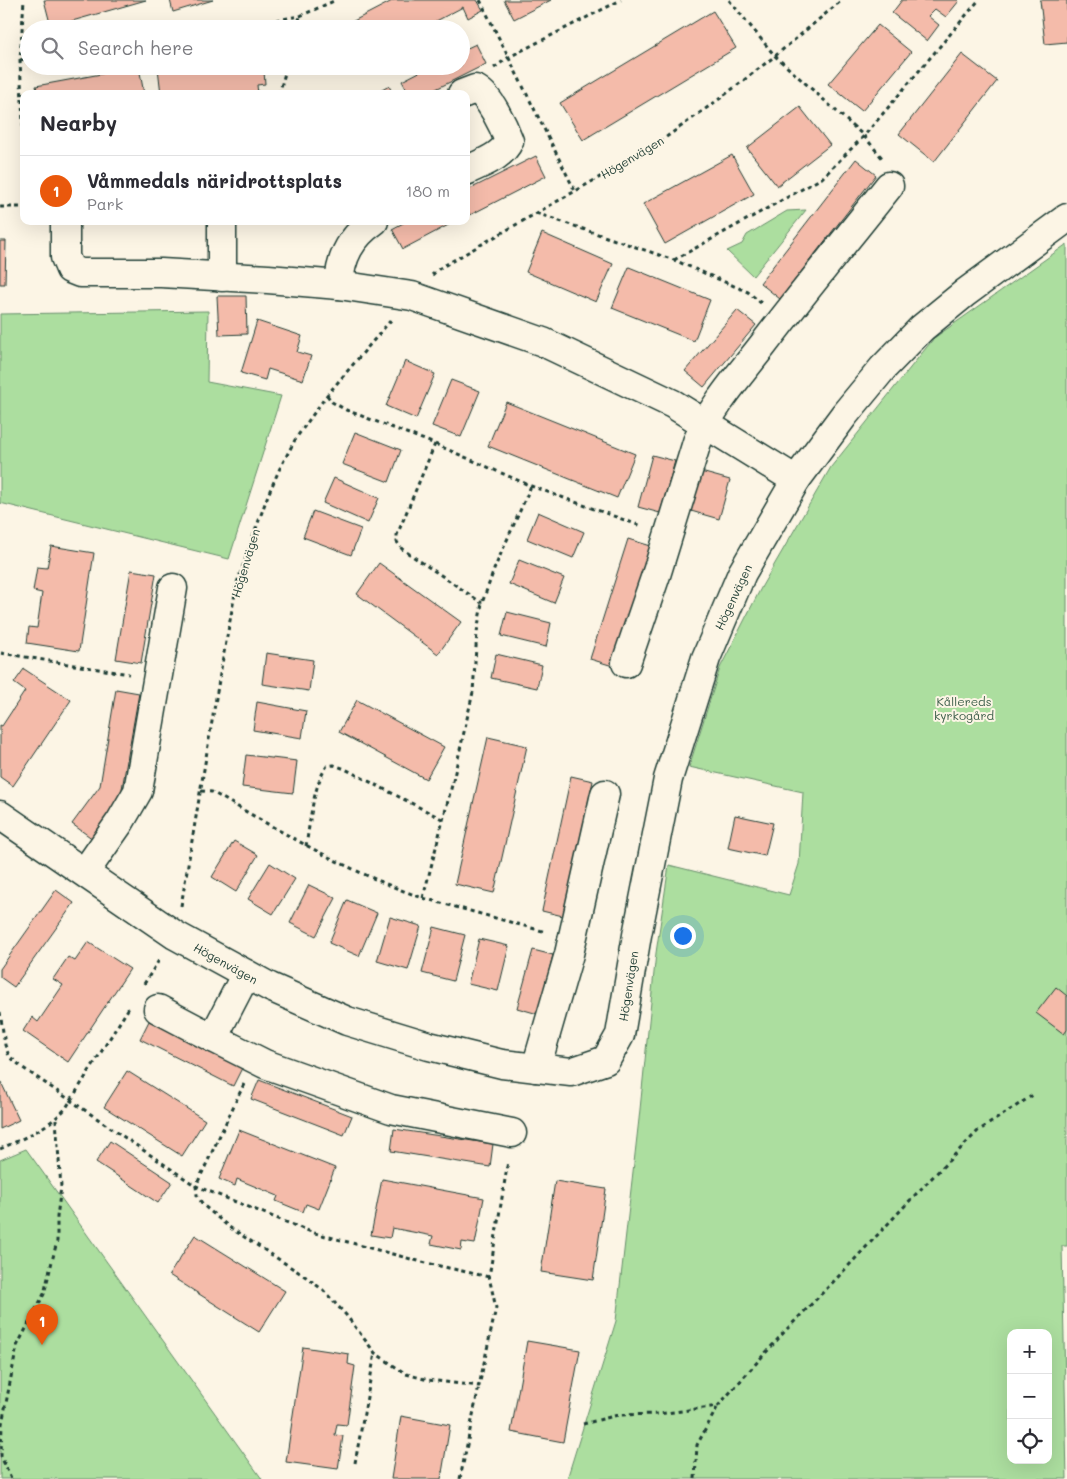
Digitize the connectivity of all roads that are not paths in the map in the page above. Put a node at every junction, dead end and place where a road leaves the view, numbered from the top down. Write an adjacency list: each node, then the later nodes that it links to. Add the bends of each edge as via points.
1 (470, 91): 2 (street, via 485,95 509,141 497,155)
2 (470, 169)
3 (889, 186): 10 (street)
4 (1067, 218): 11 (street, Högenvägen, via 922,328 883,368)
5 (65, 225): 8 (street, via 65,257 70,269 80,273)
6 (222, 225): 8 (street)
7 (370, 225): 9 (street, via 350,243 340,270)
8 (222, 277): 9 (street)
9 (339, 285): 10 (street, via 412,296 542,342 673,404)
10 (705, 423): 11 (street); 13 (street)
11 (796, 480): 20 (street, Högenvägen, via 742,573 694,695 668,779 620,1035 606,1060 572,1072)
12 (173, 588): 16 (street, via 138,791)
13 (626, 663)
14 (605, 794): 20 (street, via 573,940)
15 (0, 815): 16 (street, Högenvägen)
16 (85, 872): 17 (street, Högenvägen, via 175,935)
17 (246, 974): 19 (street); 20 (street, Högenvägen, via 347,1020 429,1046 502,1064)
18 (146, 1005): 19 (street)
19 (213, 1038): 21 (street, via 255,1059 391,1108)
20 (536, 1068)
21 (512, 1133)

